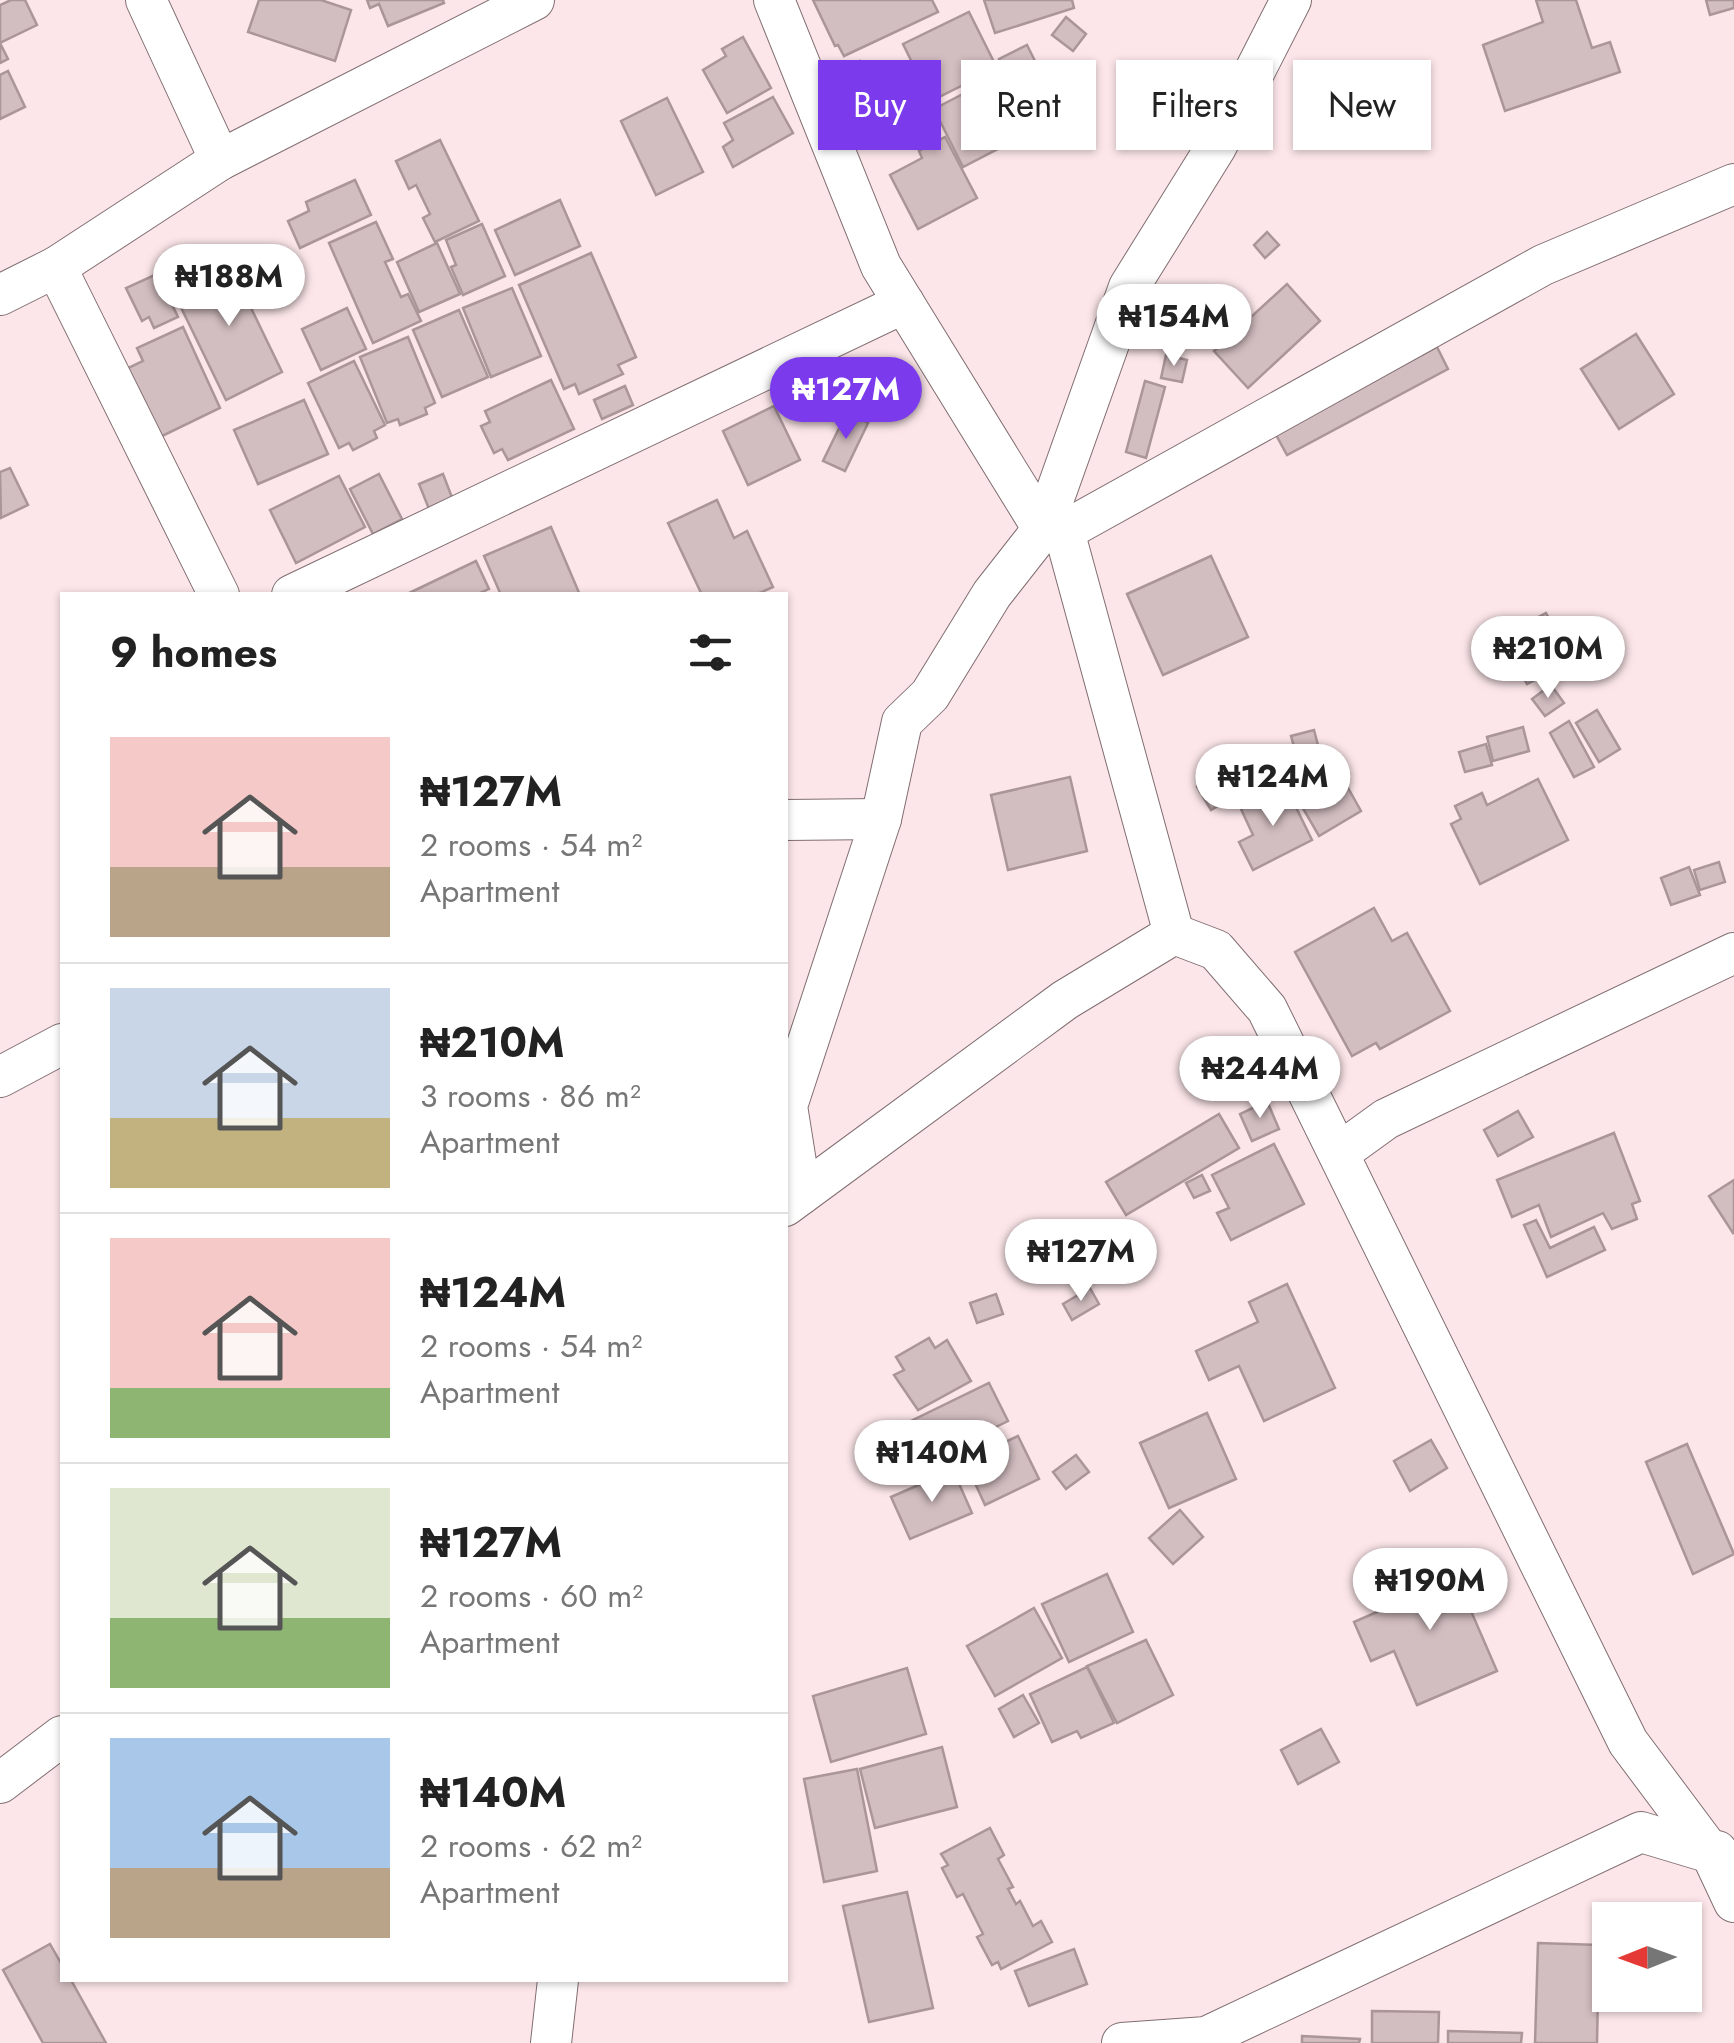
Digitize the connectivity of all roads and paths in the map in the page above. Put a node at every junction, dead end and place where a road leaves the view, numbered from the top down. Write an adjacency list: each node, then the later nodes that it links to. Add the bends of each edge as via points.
1 (146, 0): 5 (street)
2 (534, 0): 5 (street)
3 (774, 0): 9 (street, via 881,266)
4 (1291, 0): 10 (street, via 1216,147 1129,287)
5 (220, 160): 7 (street)
6 (1734, 184): 10 (street, via 1543,265)
7 (56, 267): 8 (street); 11 (street)
8 (0, 294)
9 (904, 304): 10 (street); 12 (street)
10 (1054, 530): 13 (street, via 992,594 930,696 902,722); 15 (street)
11 (218, 592)
12 (298, 592)
13 (881, 818): 14 (street); 19 (street)
14 (788, 820)
15 (1174, 934): 21 (street, via 1216,950 1267,1009); 22 (street, via 1066,1000)
16 (1734, 952): 21 (street, via 1386,1120)
17 (60, 1045): 18 (street)
18 (0, 1077)
19 (788, 1103)
20 (788, 1122): 22 (street)
21 (1338, 1153): 25 (street, via 1628,1742)
22 (793, 1200)
23 (60, 1738): 24 (street)
24 (0, 1783)
25 (1723, 1848): 26 (street); 29 (street, via 1641,1832 1206,2037)
26 (1734, 1902)
27 (558, 1982): 28 (street)
28 (551, 2043)
29 (1122, 2043)

